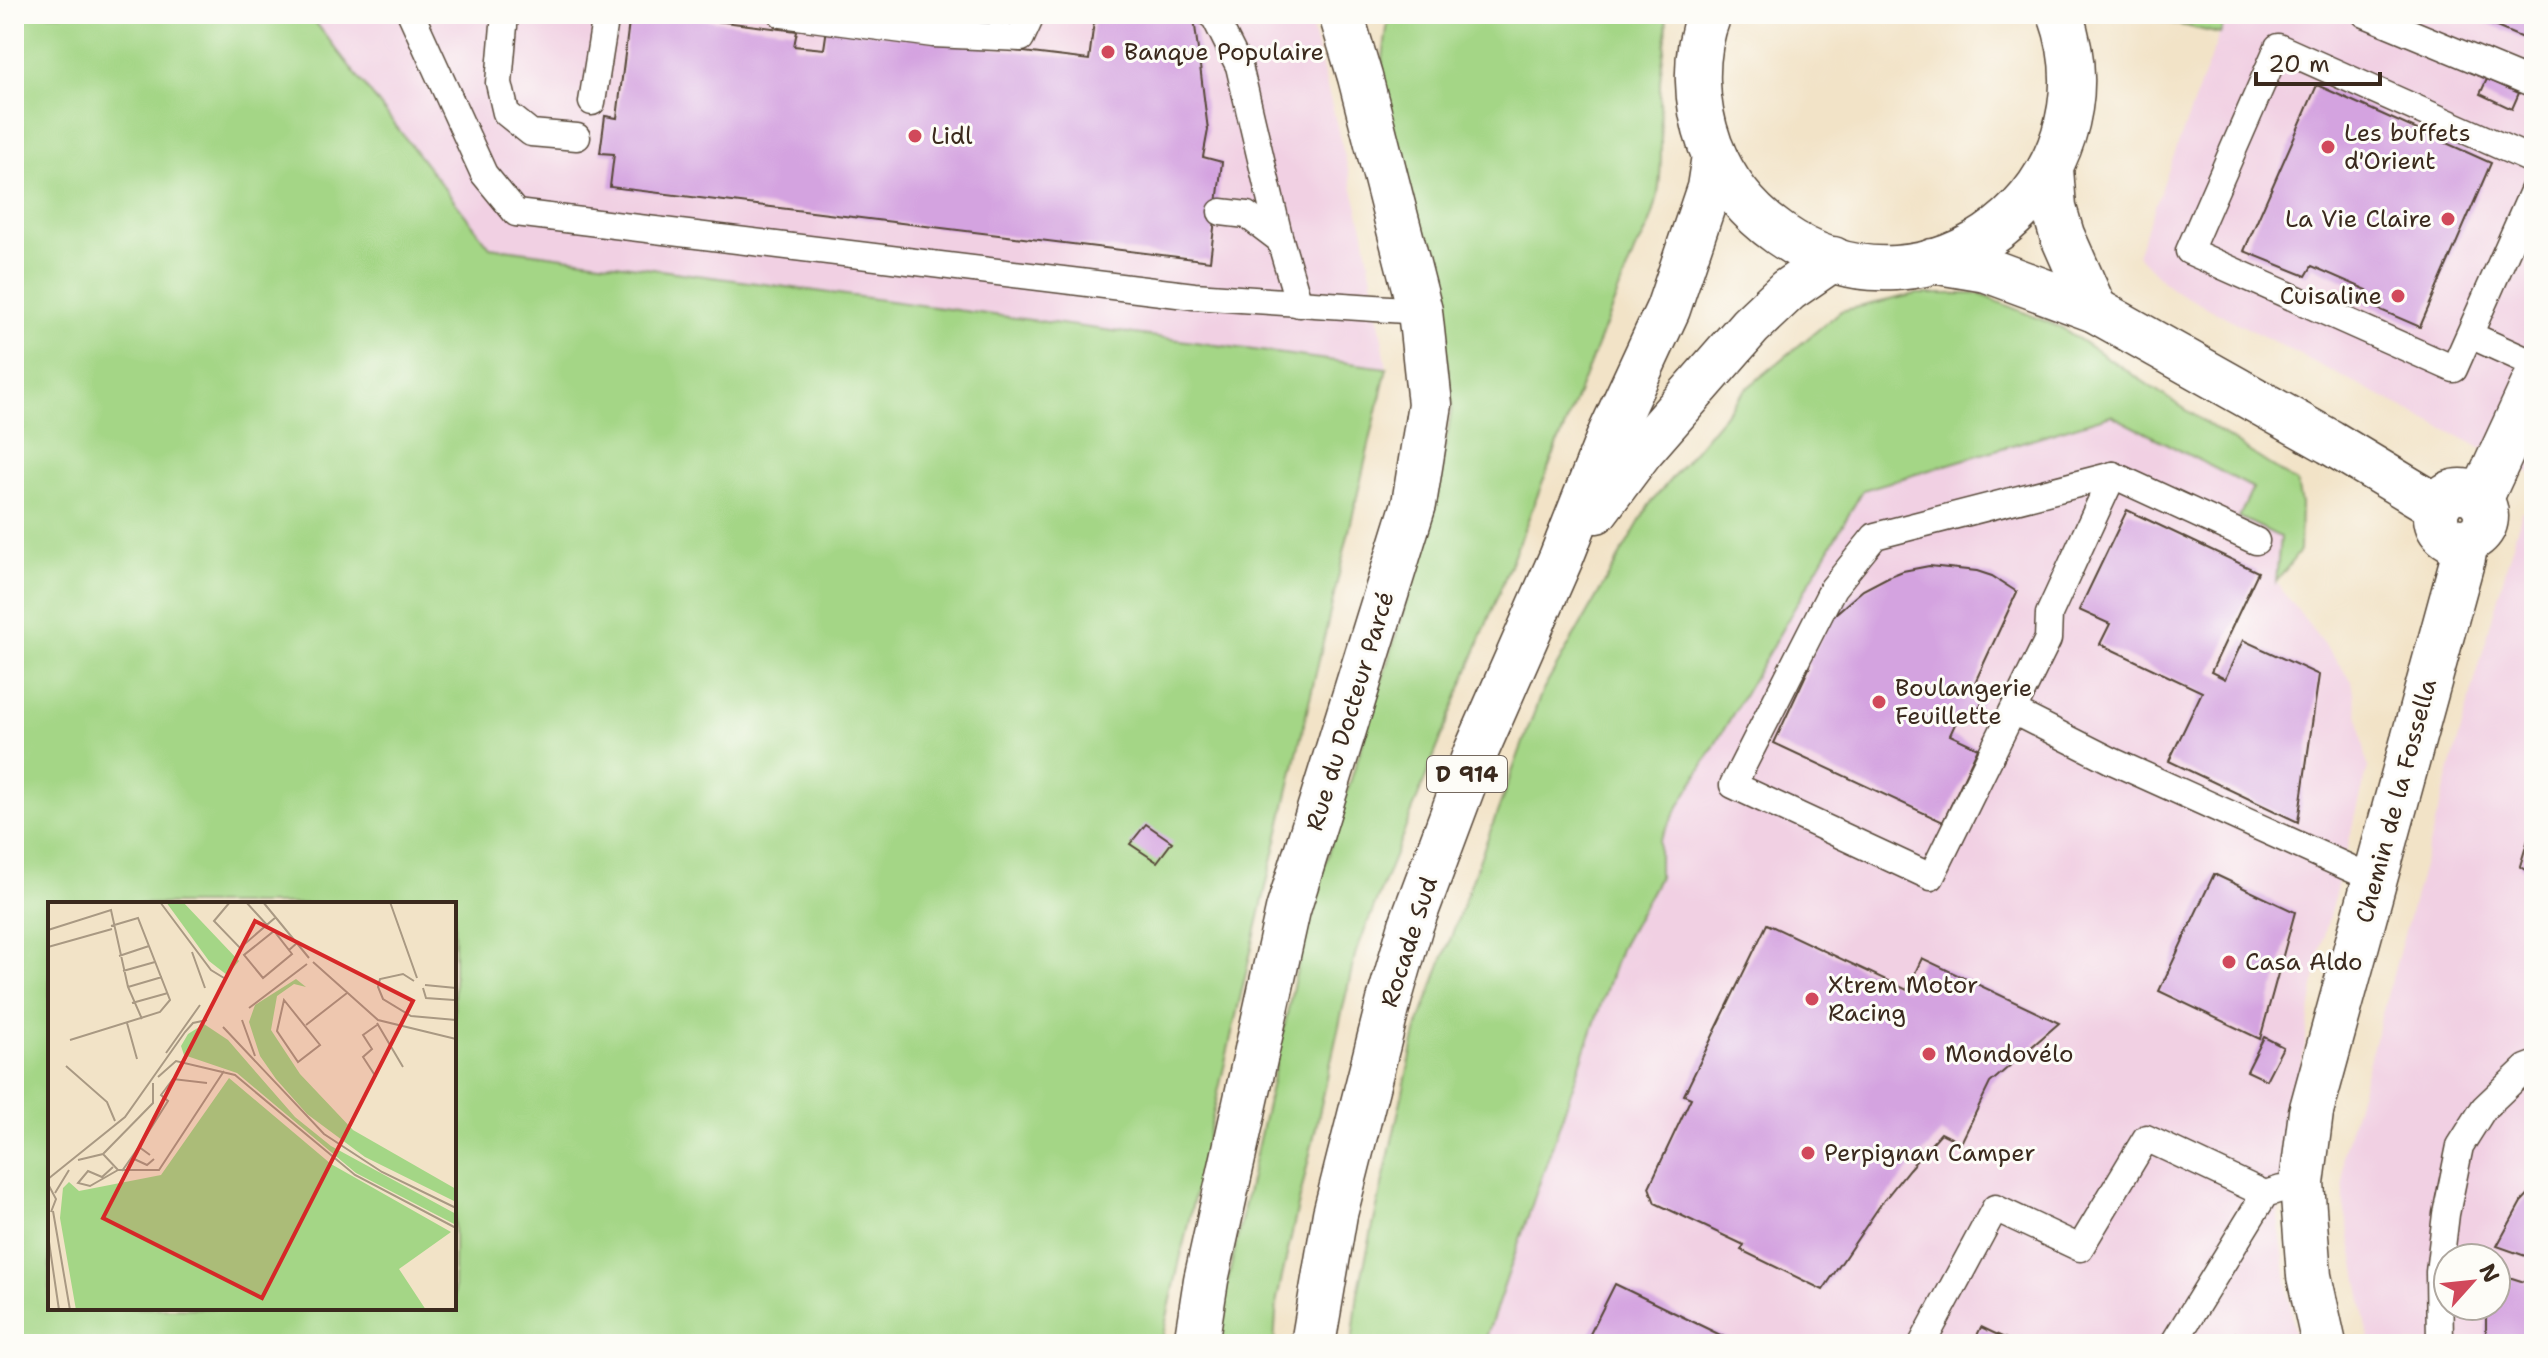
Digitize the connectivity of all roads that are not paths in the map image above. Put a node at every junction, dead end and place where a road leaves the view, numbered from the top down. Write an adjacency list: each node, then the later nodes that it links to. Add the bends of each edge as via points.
1 (505, 14): 17 (lane, via 499,83 506,113 531,133)
2 (606, 14): 16 (lane)
3 (782, 14): 12 (lane)
4 (1032, 14): 13 (lane, via 1021,38)
5 (1210, 14): 23 (lane, via 1239,66)
6 (1341, 14): 14 (street, Rue du Docteur Parcé)
7 (1368, 14): 14 (street, Rue du Docteur Parcé)
8 (2060, 14): 20 (street, via 2072,61 2072,97)
9 (2365, 14): 15 (lane)
10 (417, 17): 26 (lane, via 484,174 516,213 1194,296)
11 (1706, 17): 18 (street, via 1698,85)
12 (840, 18): 13 (lane)
13 (935, 24)
14 (1360, 77): 28 (street, Rue du Docteur Parcé)
15 (2534, 84)
16 (592, 102)
17 (577, 137)
18 (1714, 156): 24 (street, via 1736,193 1769,227); 37 (street, D 914, via 1709,188 1668,309)
19 (2534, 161): 29 (lane, via 2278,47 2189,251 2454,369)
20 (2051, 169): 25 (street, via 2004,225 1979,243); 27 (street, via 2062,235)
21 (2534, 189): 29 (lane)
22 (1221, 212): 23 (lane, via 1247,215)
23 (1280, 240): 26 (lane)
24 (1833, 259): 25 (street, via 1893,267); 37 (street, D 914, via 1788,290 1750,326 1641,451)
25 (1933, 261): 27 (street, via 1987,270)
26 (1299, 304): 28 (lane)
27 (2095, 310): 34 (street)
28 (1420, 311): 42 (street, Rue du Docteur Parcé, via 1430,404 1414,504 1288,910)
29 (2470, 335): 30 (lane)
30 (2534, 364)
31 (2534, 383): 33 (street)
32 (2113, 475): 35 (lane); 38 (lane, via 2049,614 2048,639); 38 (lane, via 1875,536 1833,588 1733,785 1931,877)
33 (2480, 500): 34 (street, via 2457,491); 36 (street, via 2485,524)
34 (2438, 507): 36 (street, via 2443,532)
35 (2256, 541)
36 (2466, 541): 39 (street, Chemin de la Fossella)
37 (1561, 558): 43 (street, Rocade Sud / D 914, via 1475,754 1411,925 1335,1214)
38 (2013, 711): 39 (lane)
39 (2374, 879): 41 (street, Chemin de la Fossella, via 2311,1112)
40 (2534, 1065): 47 (lane, via 2484,1108 2460,1146 2439,1272)
41 (2284, 1188): 44 (lane, via 2146,1138 2080,1248 1995,1208); 45 (lane); 46 (street, Chemin de la Fossella)
42 (1196, 1344)
43 (1313, 1344)
44 (1922, 1344)
45 (2173, 1344)
46 (2324, 1344)
47 (2440, 1344)

